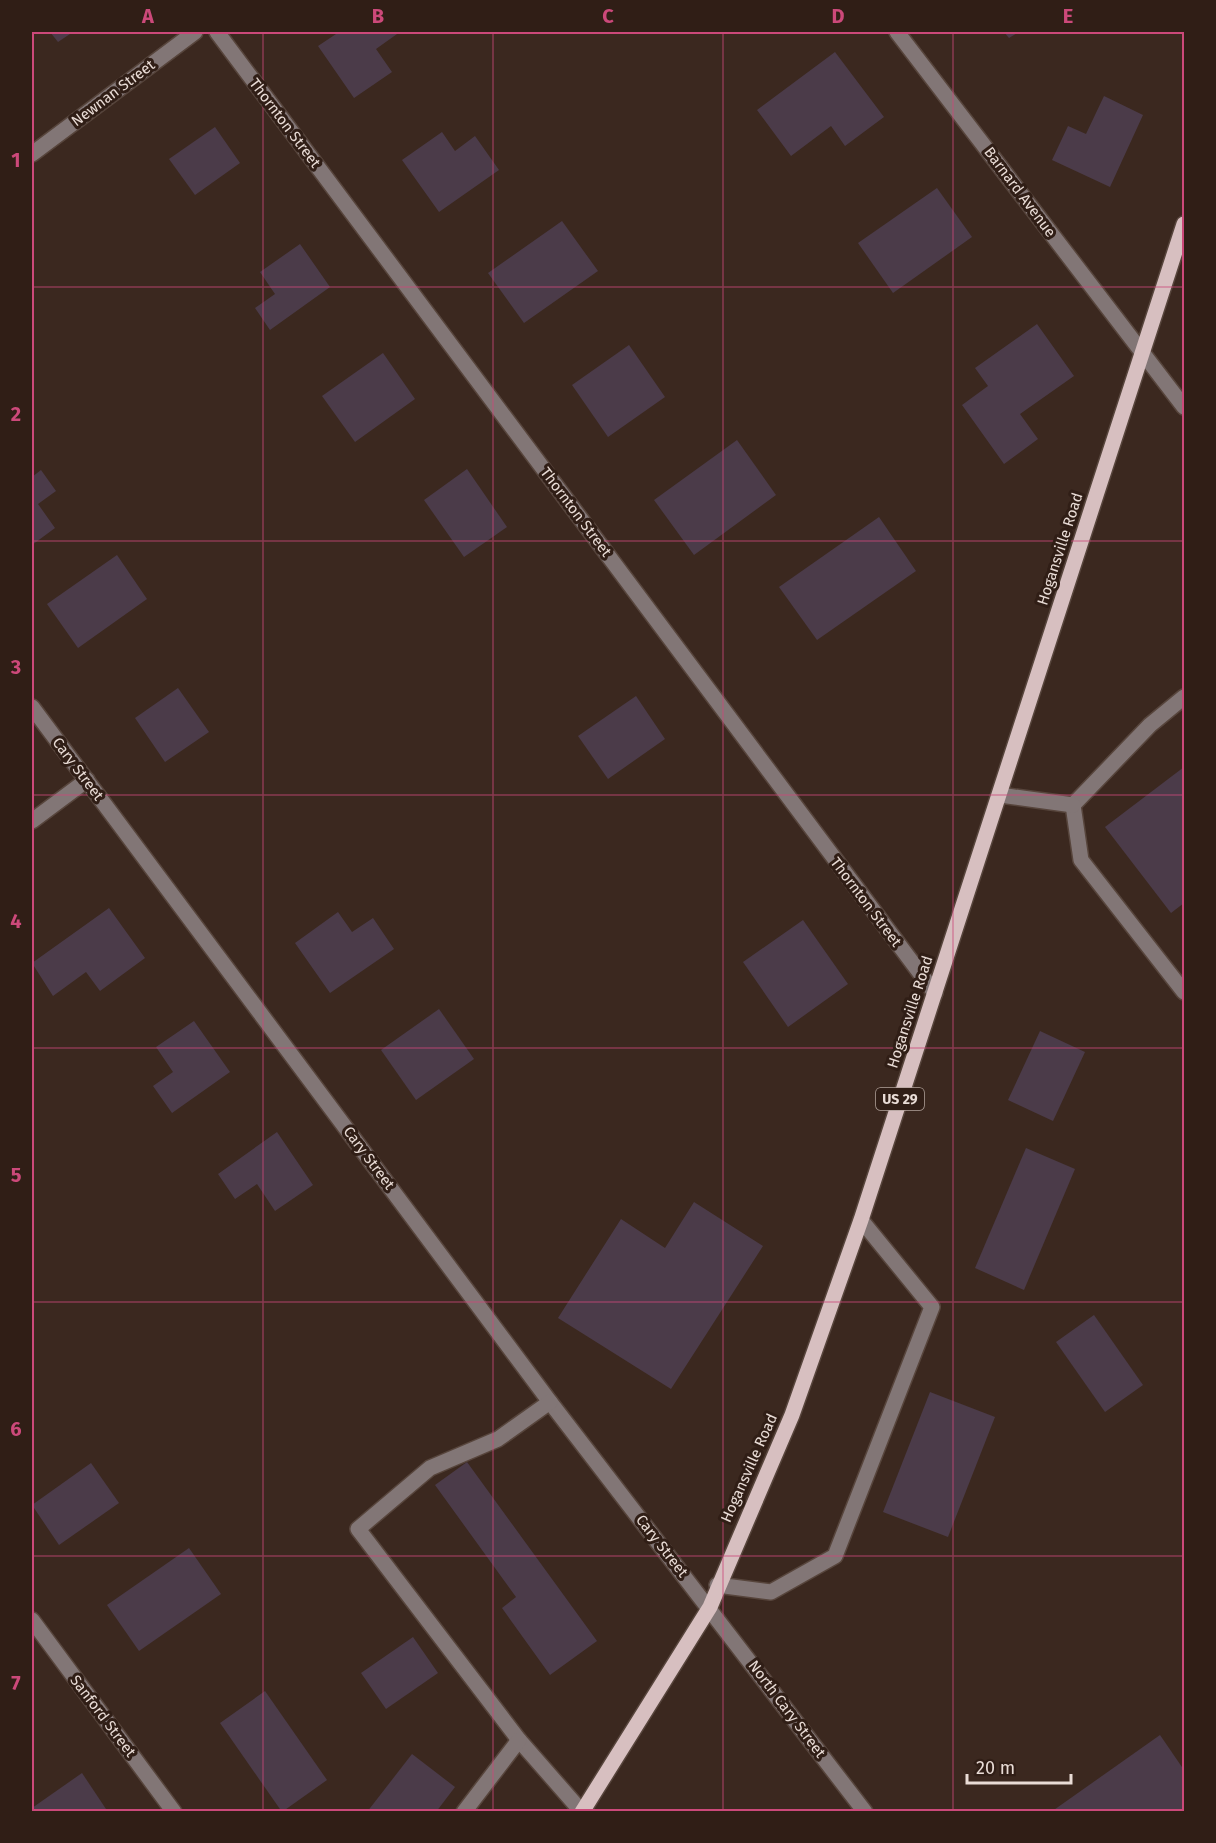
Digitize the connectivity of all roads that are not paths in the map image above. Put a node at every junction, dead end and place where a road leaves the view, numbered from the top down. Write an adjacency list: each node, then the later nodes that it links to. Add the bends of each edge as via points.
1 (195, 32): 4 (street, Newnan Street)
2 (217, 32): 15 (street, Thornton Street)
3 (897, 32): 6 (street, Barnard Avenue)
4 (32, 154)
5 (1185, 224): 6 (main road, Hogansville Road / US 29)
6 (1143, 352): 7 (street, Barnard Avenue); 11 (main road, Hogansville Road / US 29)
7 (1185, 407)
8 (1185, 697): 12 (street, via 1150,725)
9 (32, 706): 10 (street, Cary Street)
10 (87, 780): 13 (street); 17 (street, Cary Street)
11 (1000, 795): 12 (street); 15 (main road, Hogansville Road / US 29)
12 (1073, 805): 14 (street, via 1081,860)
13 (32, 821)
14 (1185, 992)
15 (935, 993): 16 (main road, Hogansville Road / US 29)
16 (861, 1220): 18 (main road, Hogansville Road / US 29, via 792,1415); 18 (street, via 932,1306 835,1556 771,1592)
17 (550, 1402): 19 (street, Cary Street); 21 (street, via 498,1439 430,1468 358,1529)
18 (717, 1585): 19 (main road, Hogansville Road / US 29)
19 (710, 1607): 24 (main road, Hogansville Road / US 29); 25 (street, North Cary Street)
20 (32, 1620): 22 (street, Sanford Street)
21 (519, 1740): 23 (street); 24 (street)
22 (174, 1812)
23 (464, 1812)
24 (582, 1812)
25 (865, 1812)

